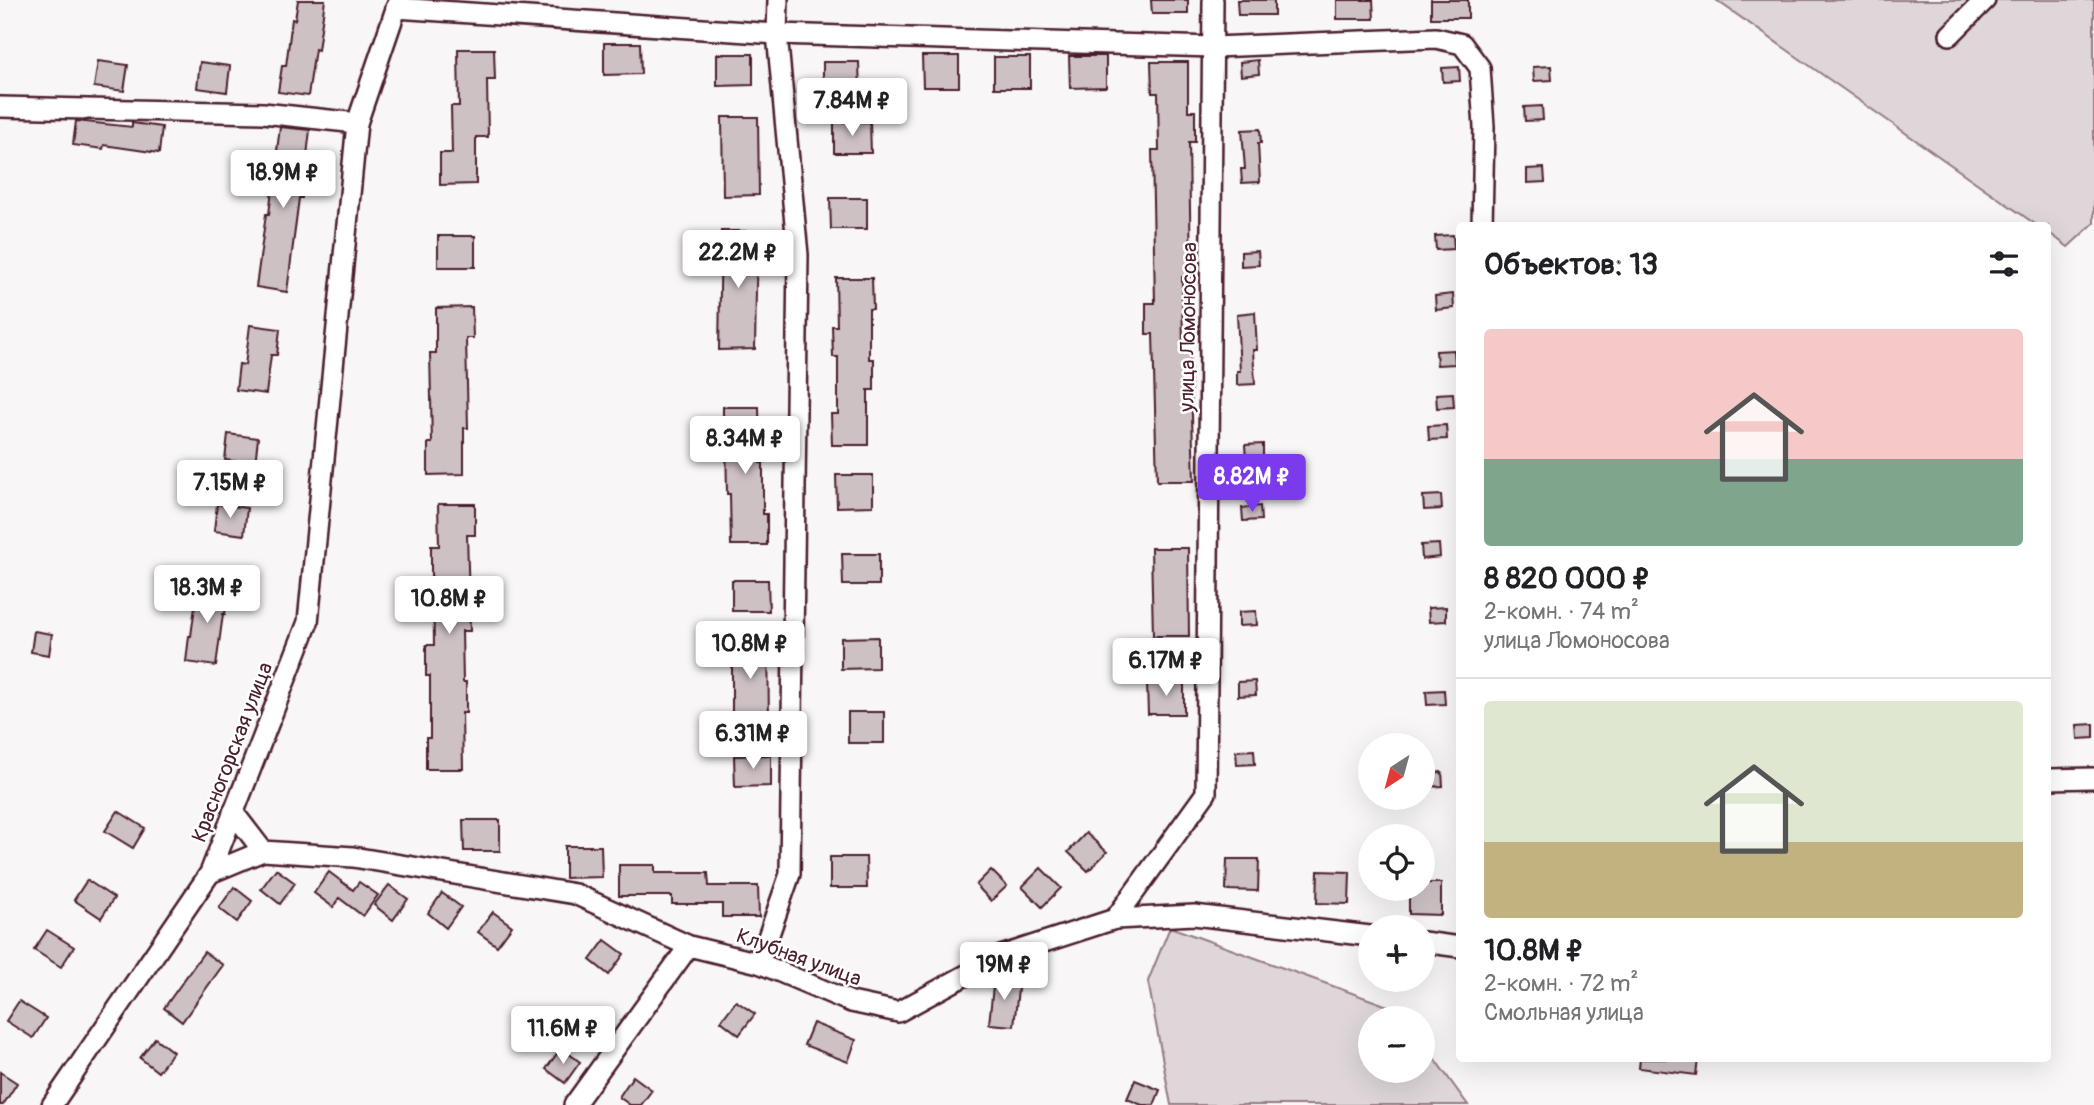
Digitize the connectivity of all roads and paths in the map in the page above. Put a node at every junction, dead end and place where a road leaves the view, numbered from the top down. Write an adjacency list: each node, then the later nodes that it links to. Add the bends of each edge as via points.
1 (778, 0): 5 (street)
2 (1213, 0): 7 (street, улица Ломоносова)
3 (1985, 0): 6 (street)
4 (397, 4): 5 (street); 9 (street, Красногорская улица)
5 (778, 34): 7 (street); 21 (street, via 798,256 790,874)
6 (1950, 34)
7 (1214, 47): 10 (street, via 1436,38 1462,44 1480,68); 16 (street, улица Ломоносова, via 1206,793)
8 (0, 107): 9 (street, via 264,113)
9 (357, 123): 13 (street, Красногорская улица, via 308,622)
10 (1482, 222)
11 (2094, 778): 12 (street)
12 (2051, 779)
13 (233, 812): 14 (street); 15 (street, Красногорская улица)
14 (263, 851): 15 (street, Клубная улица); 19 (street, Клубная улица, via 353,857 575,894)
15 (210, 873): 22 (street, Красногорская улица)
16 (1115, 919): 17 (street, Клубная улица, via 1194,915); 21 (street, Клубная улица, via 1001,956 898,1012 851,1002)
17 (1358, 935)
18 (1435, 944): 20 (street)
19 (689, 946): 21 (street, Клубная улица); 23 (street)
20 (1456, 946)
21 (759, 962)
22 (52, 1105)
23 (575, 1105)

